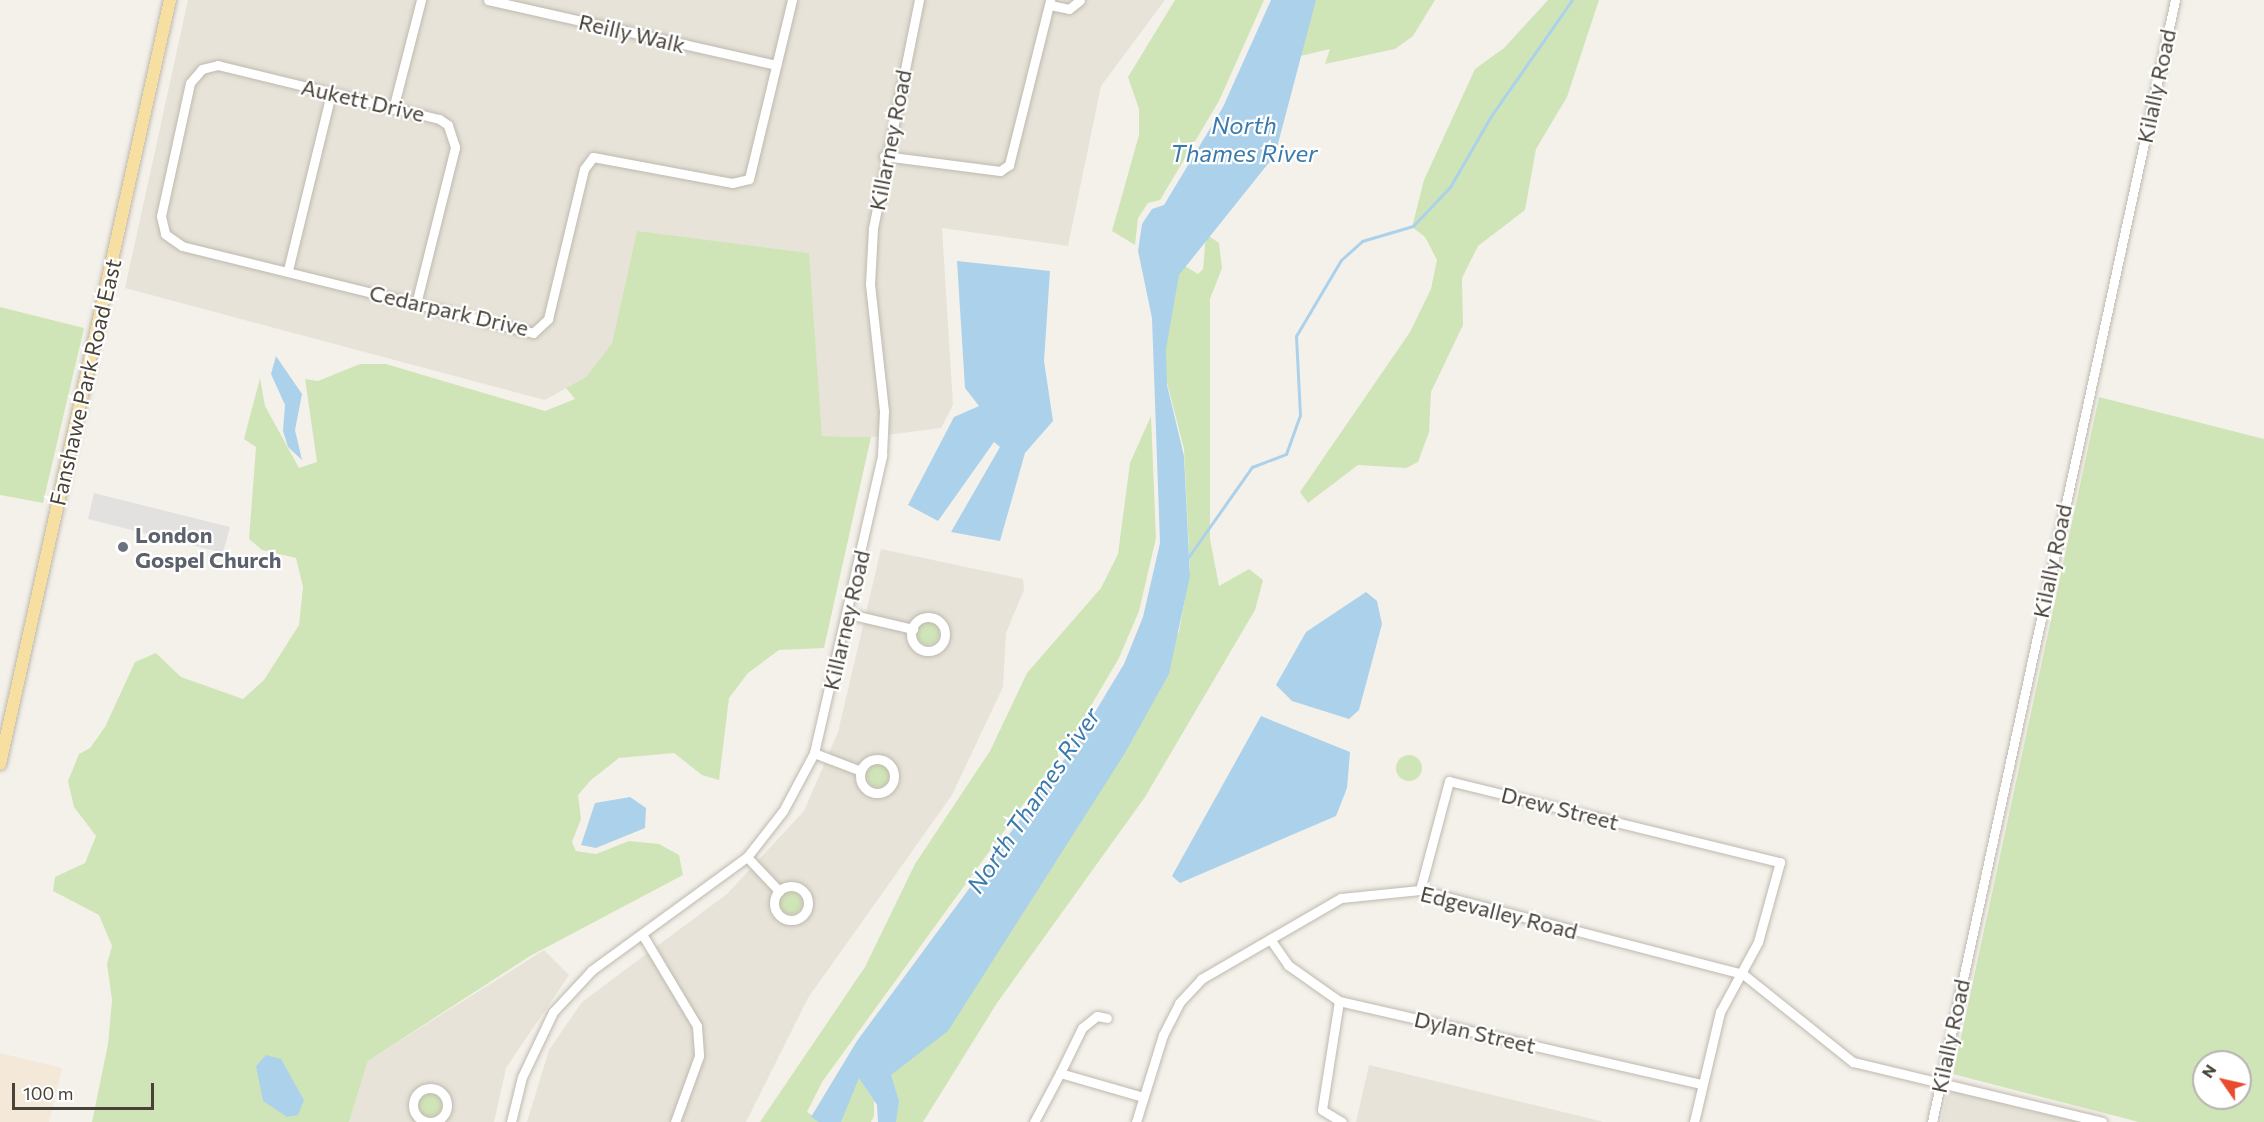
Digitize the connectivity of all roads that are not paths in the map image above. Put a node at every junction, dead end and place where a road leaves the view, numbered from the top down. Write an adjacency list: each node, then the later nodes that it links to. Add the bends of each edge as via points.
1 (170, 0): 19 (main road, Fanshawe Park Road East)
2 (421, 0): 11 (street)
3 (488, 0): 9 (street, Reilly Walk)
4 (792, 0): 9 (street, Cedarpark Drive)
5 (919, 0): 12 (street, Killarney Road)
6 (1080, 0): 8 (street, via 1069,9)
7 (2175, 0): 30 (street, Kilally Road)
8 (1050, 3): 12 (street, via 1009,165 1000,171)
9 (776, 65): 15 (street, Cedarpark Drive, via 749,178 732,183 593,157 584,169 544,327 533,333)
10 (331, 93): 11 (street, Aukett Drive); 13 (street, Aukett Drive, via 218,64 202,69 188,94 161,216); 14 (street)
11 (393, 109): 15 (street, Aukett Drive, via 439,118 454,135)
12 (884, 156): 16 (street, Killarney Road, via 870,284 884,411 882,455)
13 (165, 234): 14 (street, Cedarpark Drive, via 182,246)
14 (288, 270): 15 (street, Cedarpark Drive)
15 (416, 304)
16 (849, 614): 17 (street); 18 (street, Killarney Road)
17 (913, 628)
18 (814, 753): 20 (street); 21 (street, Killarney Road, via 783,811)
19 (0, 764)
20 (861, 771)
21 (747, 857): 23 (street); 24 (street, Killarney Road)
22 (1420, 890): 25 (street, Edgevalley Road, via 1341,898); 26 (street, Edgevalley Road); 26 (street, Drew Street, via 1449,781 1780,862 1758,942)
23 (779, 891)
24 (642, 934): 33 (street, Killarney Road, via 592,970 553,1012 522,1077); 34 (street, via 697,1026 699,1056)
25 (1270, 939): 27 (street, Dylan Street, via 1288,965); 32 (street, Edgevalley Road, via 1201,979 1179,1003)
26 (1743, 974): 30 (street, Edgevalley Road, via 1853,1062); 31 (street, via 1720,1012)
27 (1339, 1001): 31 (street, Dylan Street); 37 (street, via 1322,1110)
28 (1107, 1018): 29 (street, via 1097,1016 1082,1028)
29 (1060, 1073): 32 (street); 35 (street)
30 (1940, 1082): 39 (street, Kilally Road); 40 (street, Edgevalley Road)
31 (1702, 1084): 38 (street)
32 (1143, 1097): 36 (street, Edgevalley Road)
33 (511, 1122)
34 (675, 1122)
35 (1034, 1122)
36 (1136, 1122)
37 (1342, 1122)
38 (1694, 1122)
39 (1932, 1122)
40 (2102, 1122)

